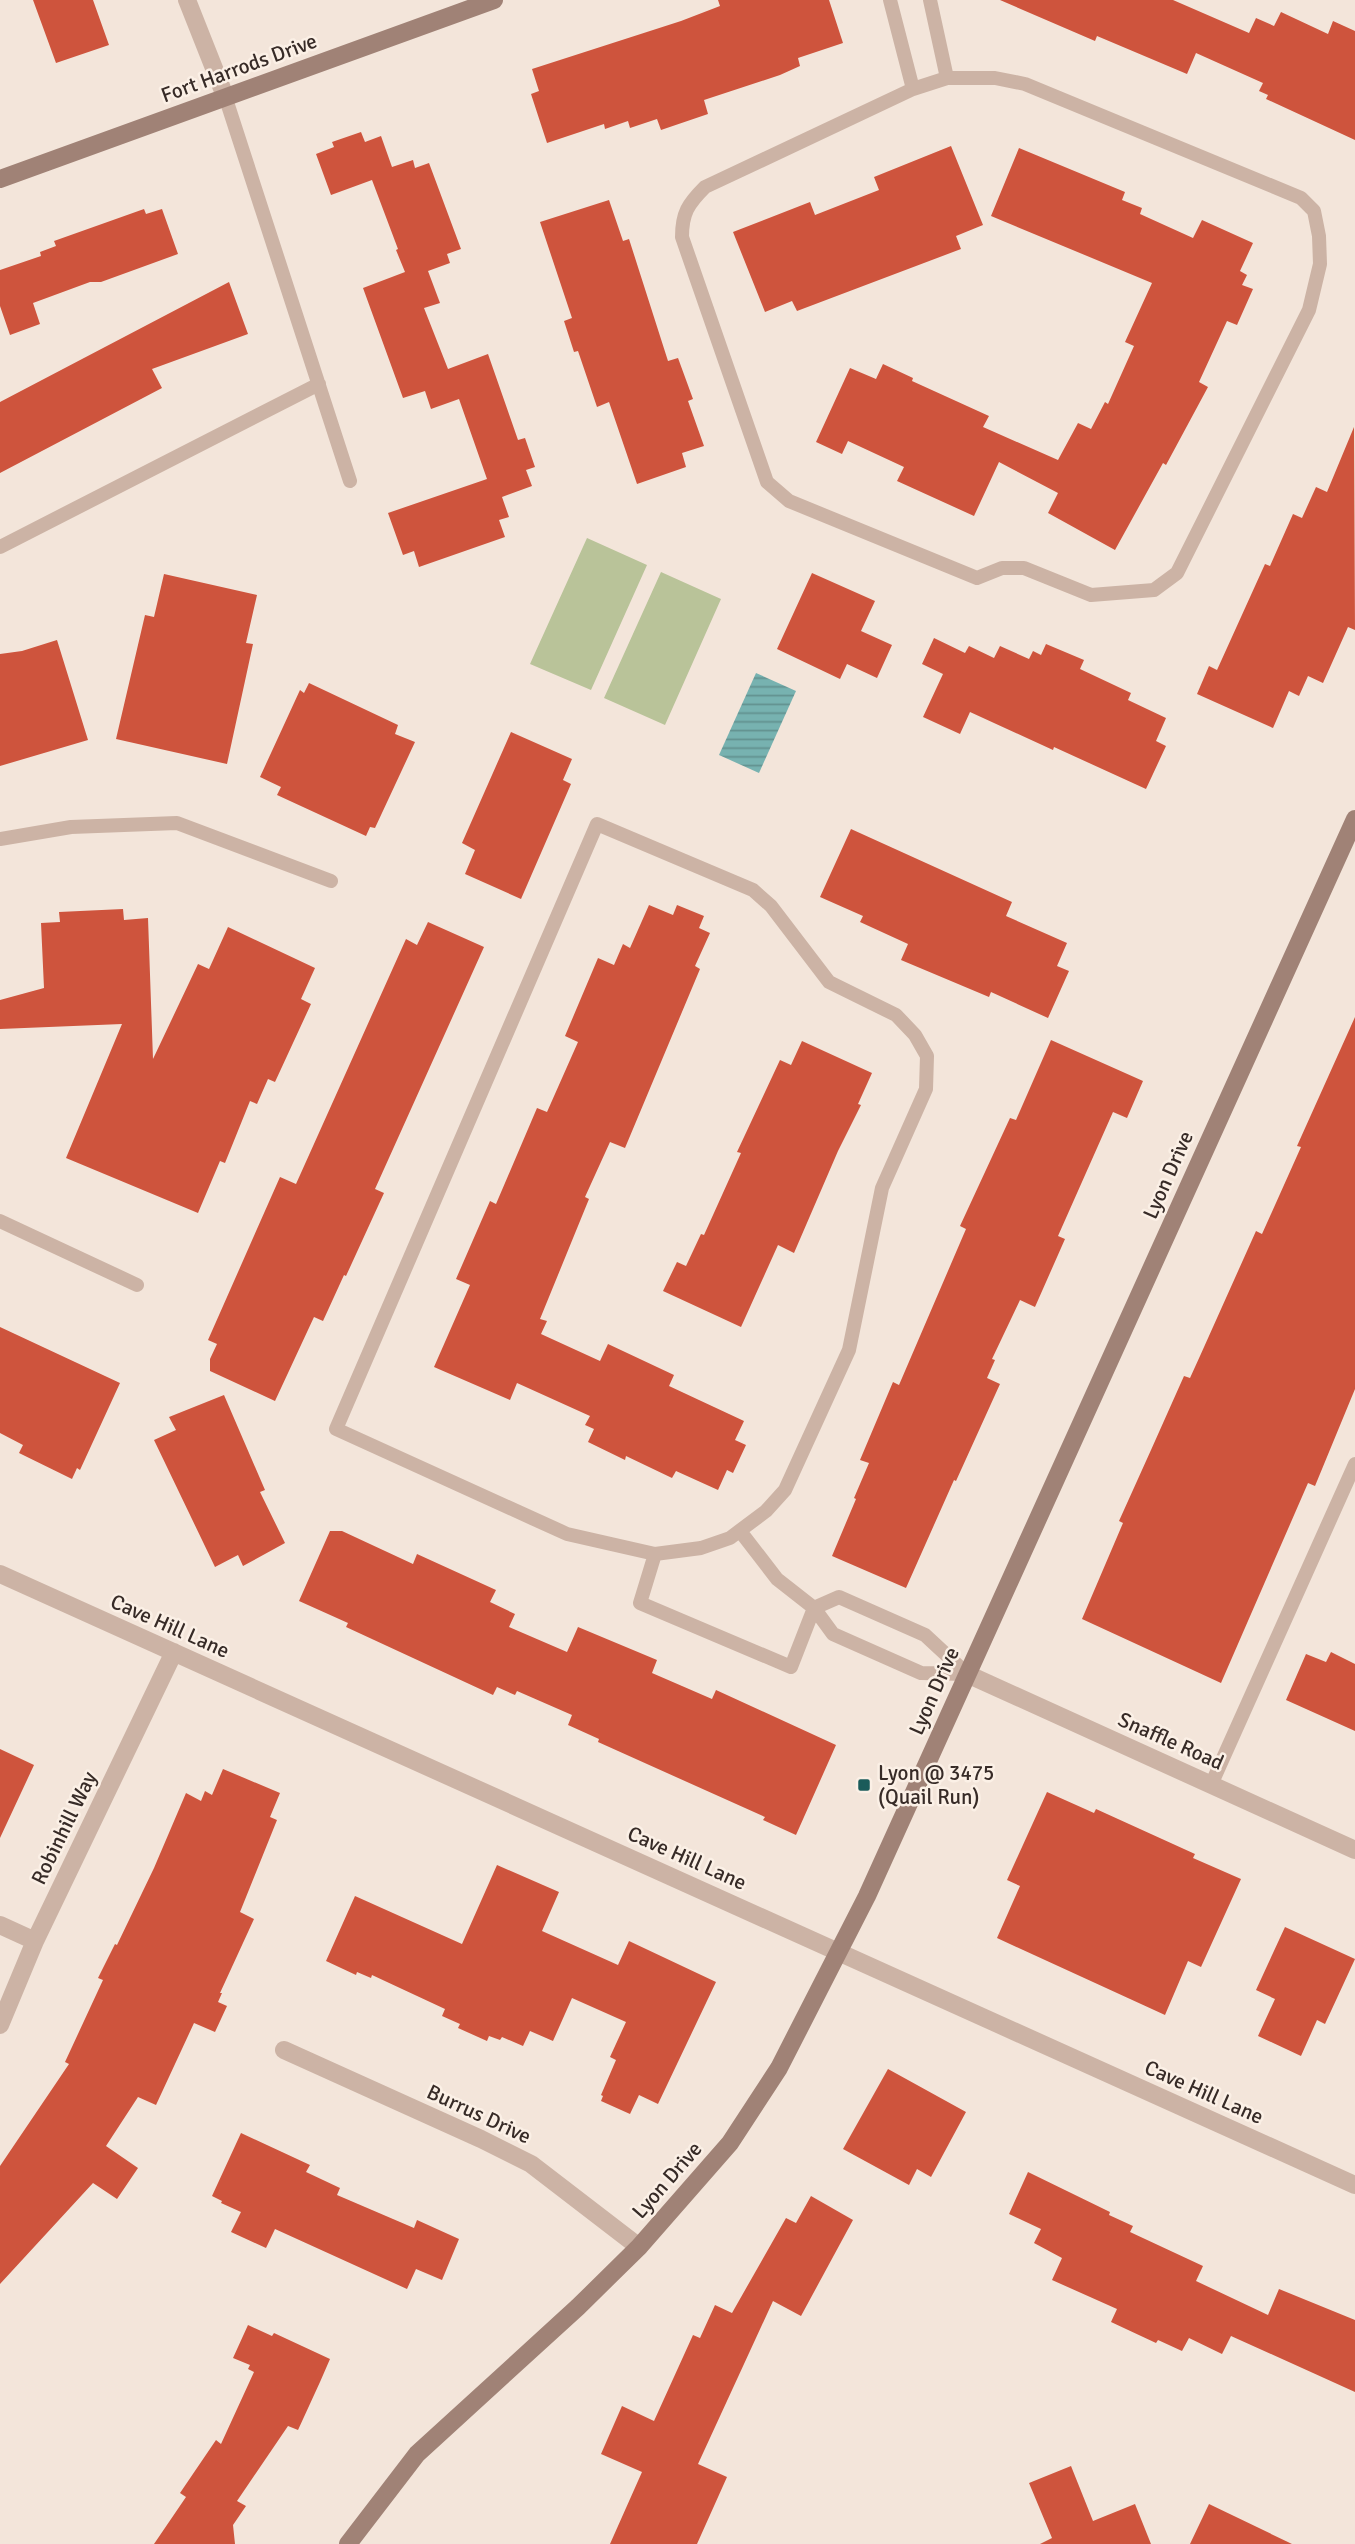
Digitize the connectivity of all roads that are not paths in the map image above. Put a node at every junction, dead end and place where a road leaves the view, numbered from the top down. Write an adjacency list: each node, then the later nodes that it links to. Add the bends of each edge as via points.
1 (187, 0): 7 (street)
2 (494, 0): 7 (street, Fort Harrods Drive)
3 (890, 0): 6 (lane)
4 (930, 0): 5 (lane)
5 (947, 78): 6 (lane); 6 (lane, via 995,78 1025,84 1301,198 1314,211 1320,264 1309,310 1177,573 1154,590 1091,595 1024,568 1002,568 976,578 789,501 767,482 682,237 682,218 705,187)
6 (913, 89)
7 (225, 96): 8 (street, Fort Harrods Drive); 9 (lane)
8 (0, 179)
9 (319, 384): 10 (lane); 11 (lane)
10 (350, 481)
11 (0, 547)
12 (1355, 819): 23 (street, Lyon Drive)
13 (0, 839): 14 (lane, via 71,827 177,823)
14 (331, 881)
15 (0, 1221): 16 (lane)
16 (137, 1285)
17 (1355, 1464): 24 (lane)
18 (740, 1531): 19 (lane, via 701,1548); 19 (lane, via 785,1490 849,1350 882,1188 926,1089 927,1056 896,1015 830,982 771,906 752,890 597,824 335,1429 568,1534); 21 (lane, via 777,1579)
19 (655, 1554): 21 (lane, via 640,1603 791,1667)
20 (0, 1574): 22 (street, Cave Hill Lane)
21 (814, 1608): 23 (lane, via 833,1634 921,1673); 23 (lane, via 839,1597 925,1636)
22 (174, 1652): 27 (street, Robinhill Way); 28 (street, Cave Hill Lane)
23 (967, 1674): 24 (street, Snaffle Road); 28 (street, Lyon Drive)
24 (1211, 1784): 25 (street, Snaffle Road)
25 (1355, 1850)
26 (0, 1924): 27 (street)
27 (35, 1941): 29 (street, Robinhill Way)
28 (838, 1952): 31 (street, Cave Hill Lane); 32 (street, Lyon Drive, via 779,2068 730,2143)
29 (0, 2025)
30 (284, 2050): 32 (street, Burrus Drive, via 531,2164)
31 (1355, 2185)
32 (639, 2247): 33 (street, Lyon Drive, via 418,2454)
33 (348, 2544)

